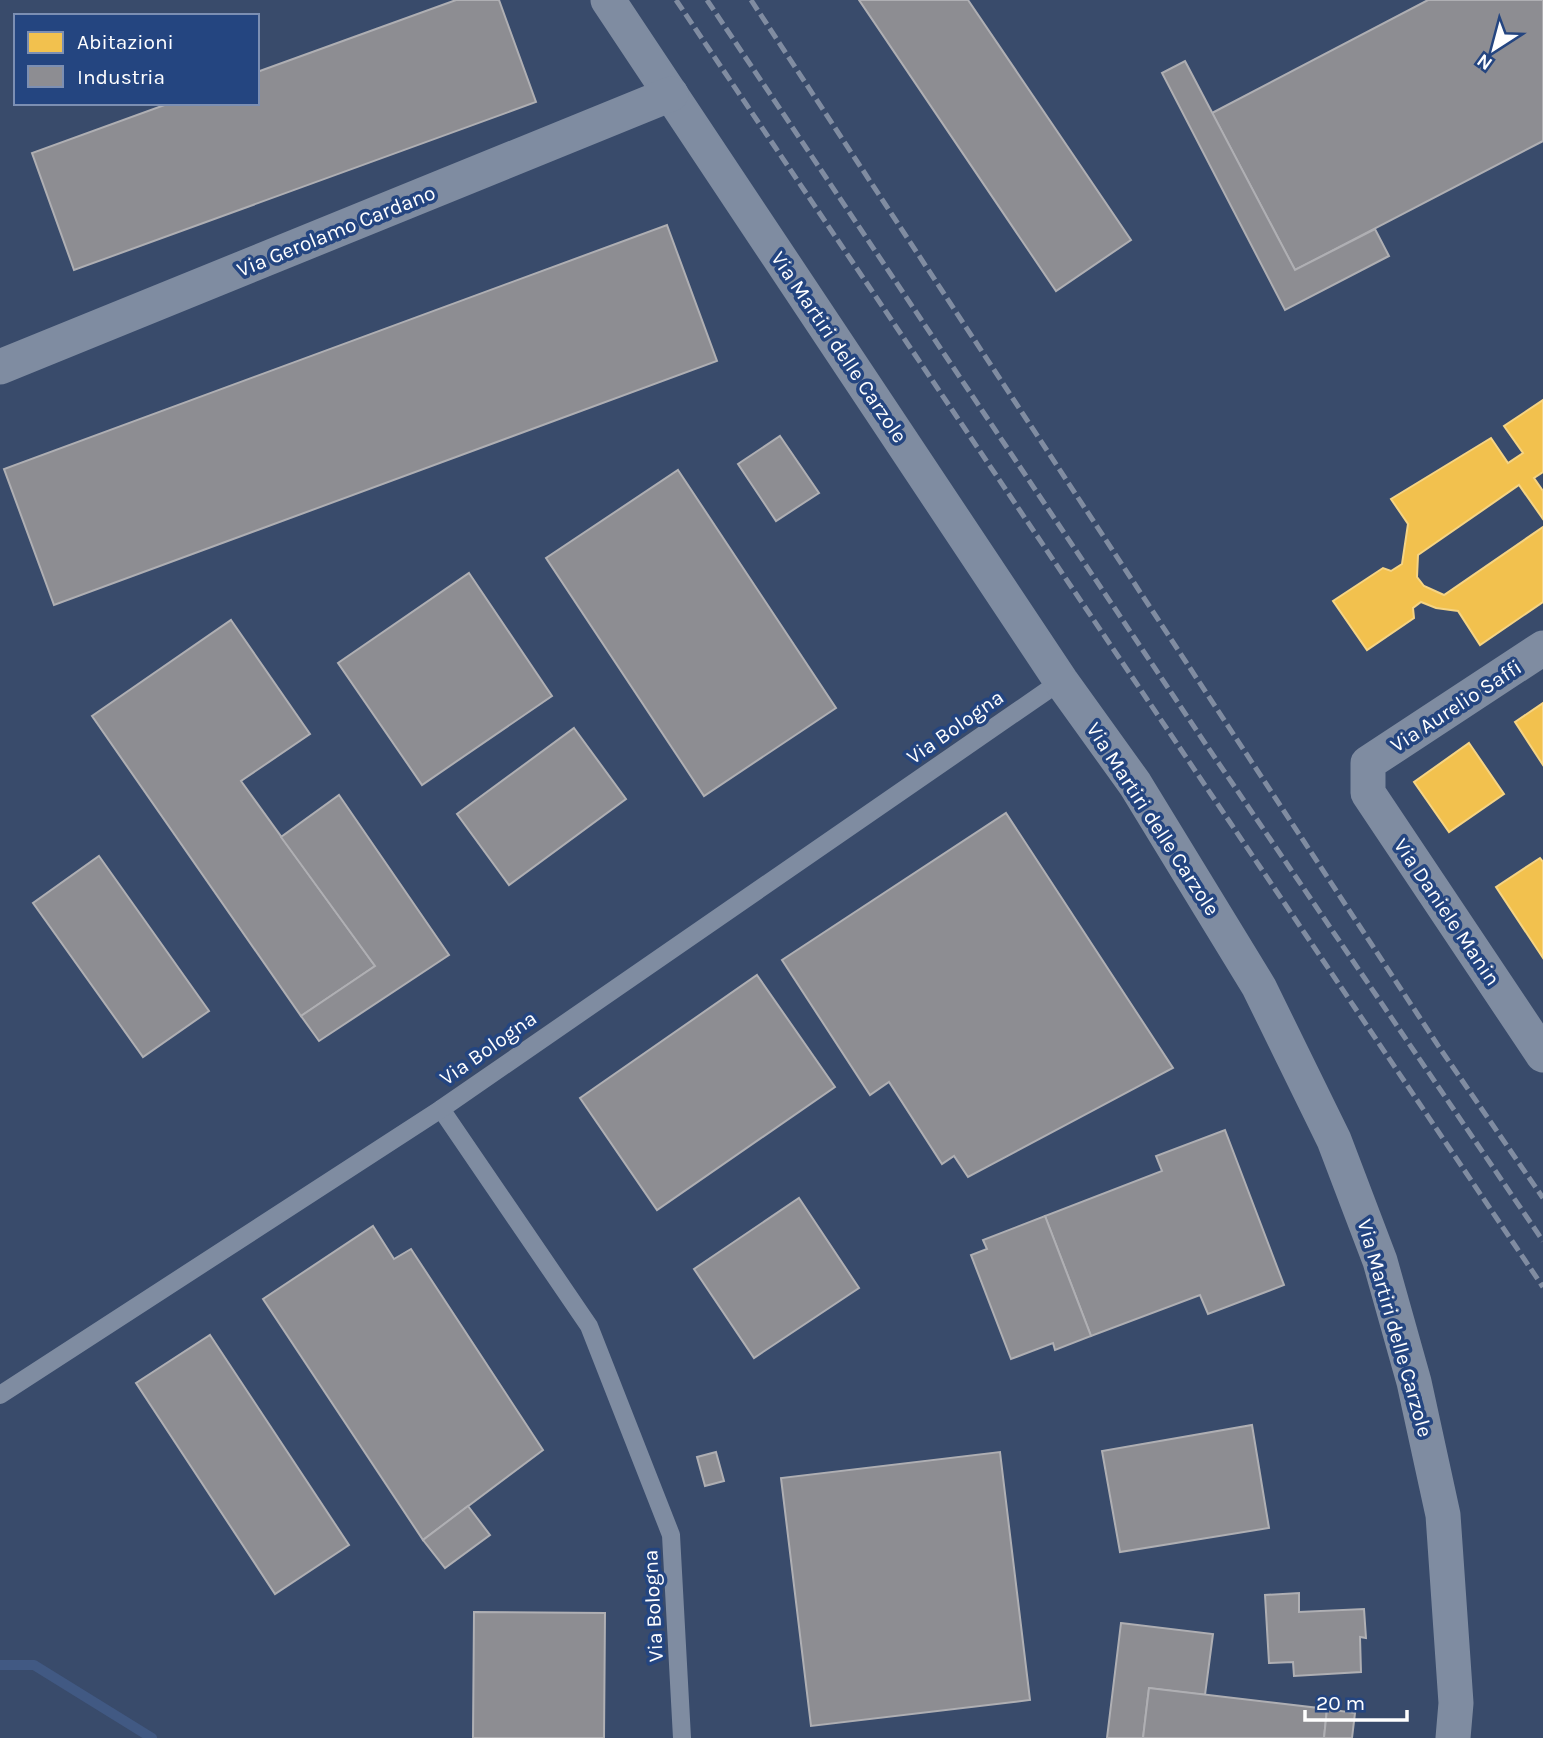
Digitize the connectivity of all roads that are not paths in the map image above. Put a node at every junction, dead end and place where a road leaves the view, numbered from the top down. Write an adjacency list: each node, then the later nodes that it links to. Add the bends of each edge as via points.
1 (608, 0): 2 (street, Via Martiri delle Carzole)
2 (671, 94): 3 (street, Via Gerolamo Cardano); 5 (street, Via Martiri delle Carzole)
3 (0, 367)
4 (1543, 648): 6 (street, Via Aurelio Saffi)
5 (1061, 681): 8 (lane, Via Bologna); 11 (street, Via Martiri delle Carzole, via 1135,785 1259,988 1334,1140 1380,1261 1415,1382 1443,1515 1456,1703)
6 (1368, 763): 7 (street, Via Daniele Manin, via 1368,793)
7 (1543, 1055)
8 (441, 1109): 9 (lane); 10 (lane, Via Bologna, via 589,1326 671,1535)
9 (0, 1395)
10 (682, 1738)
11 (1453, 1738)

